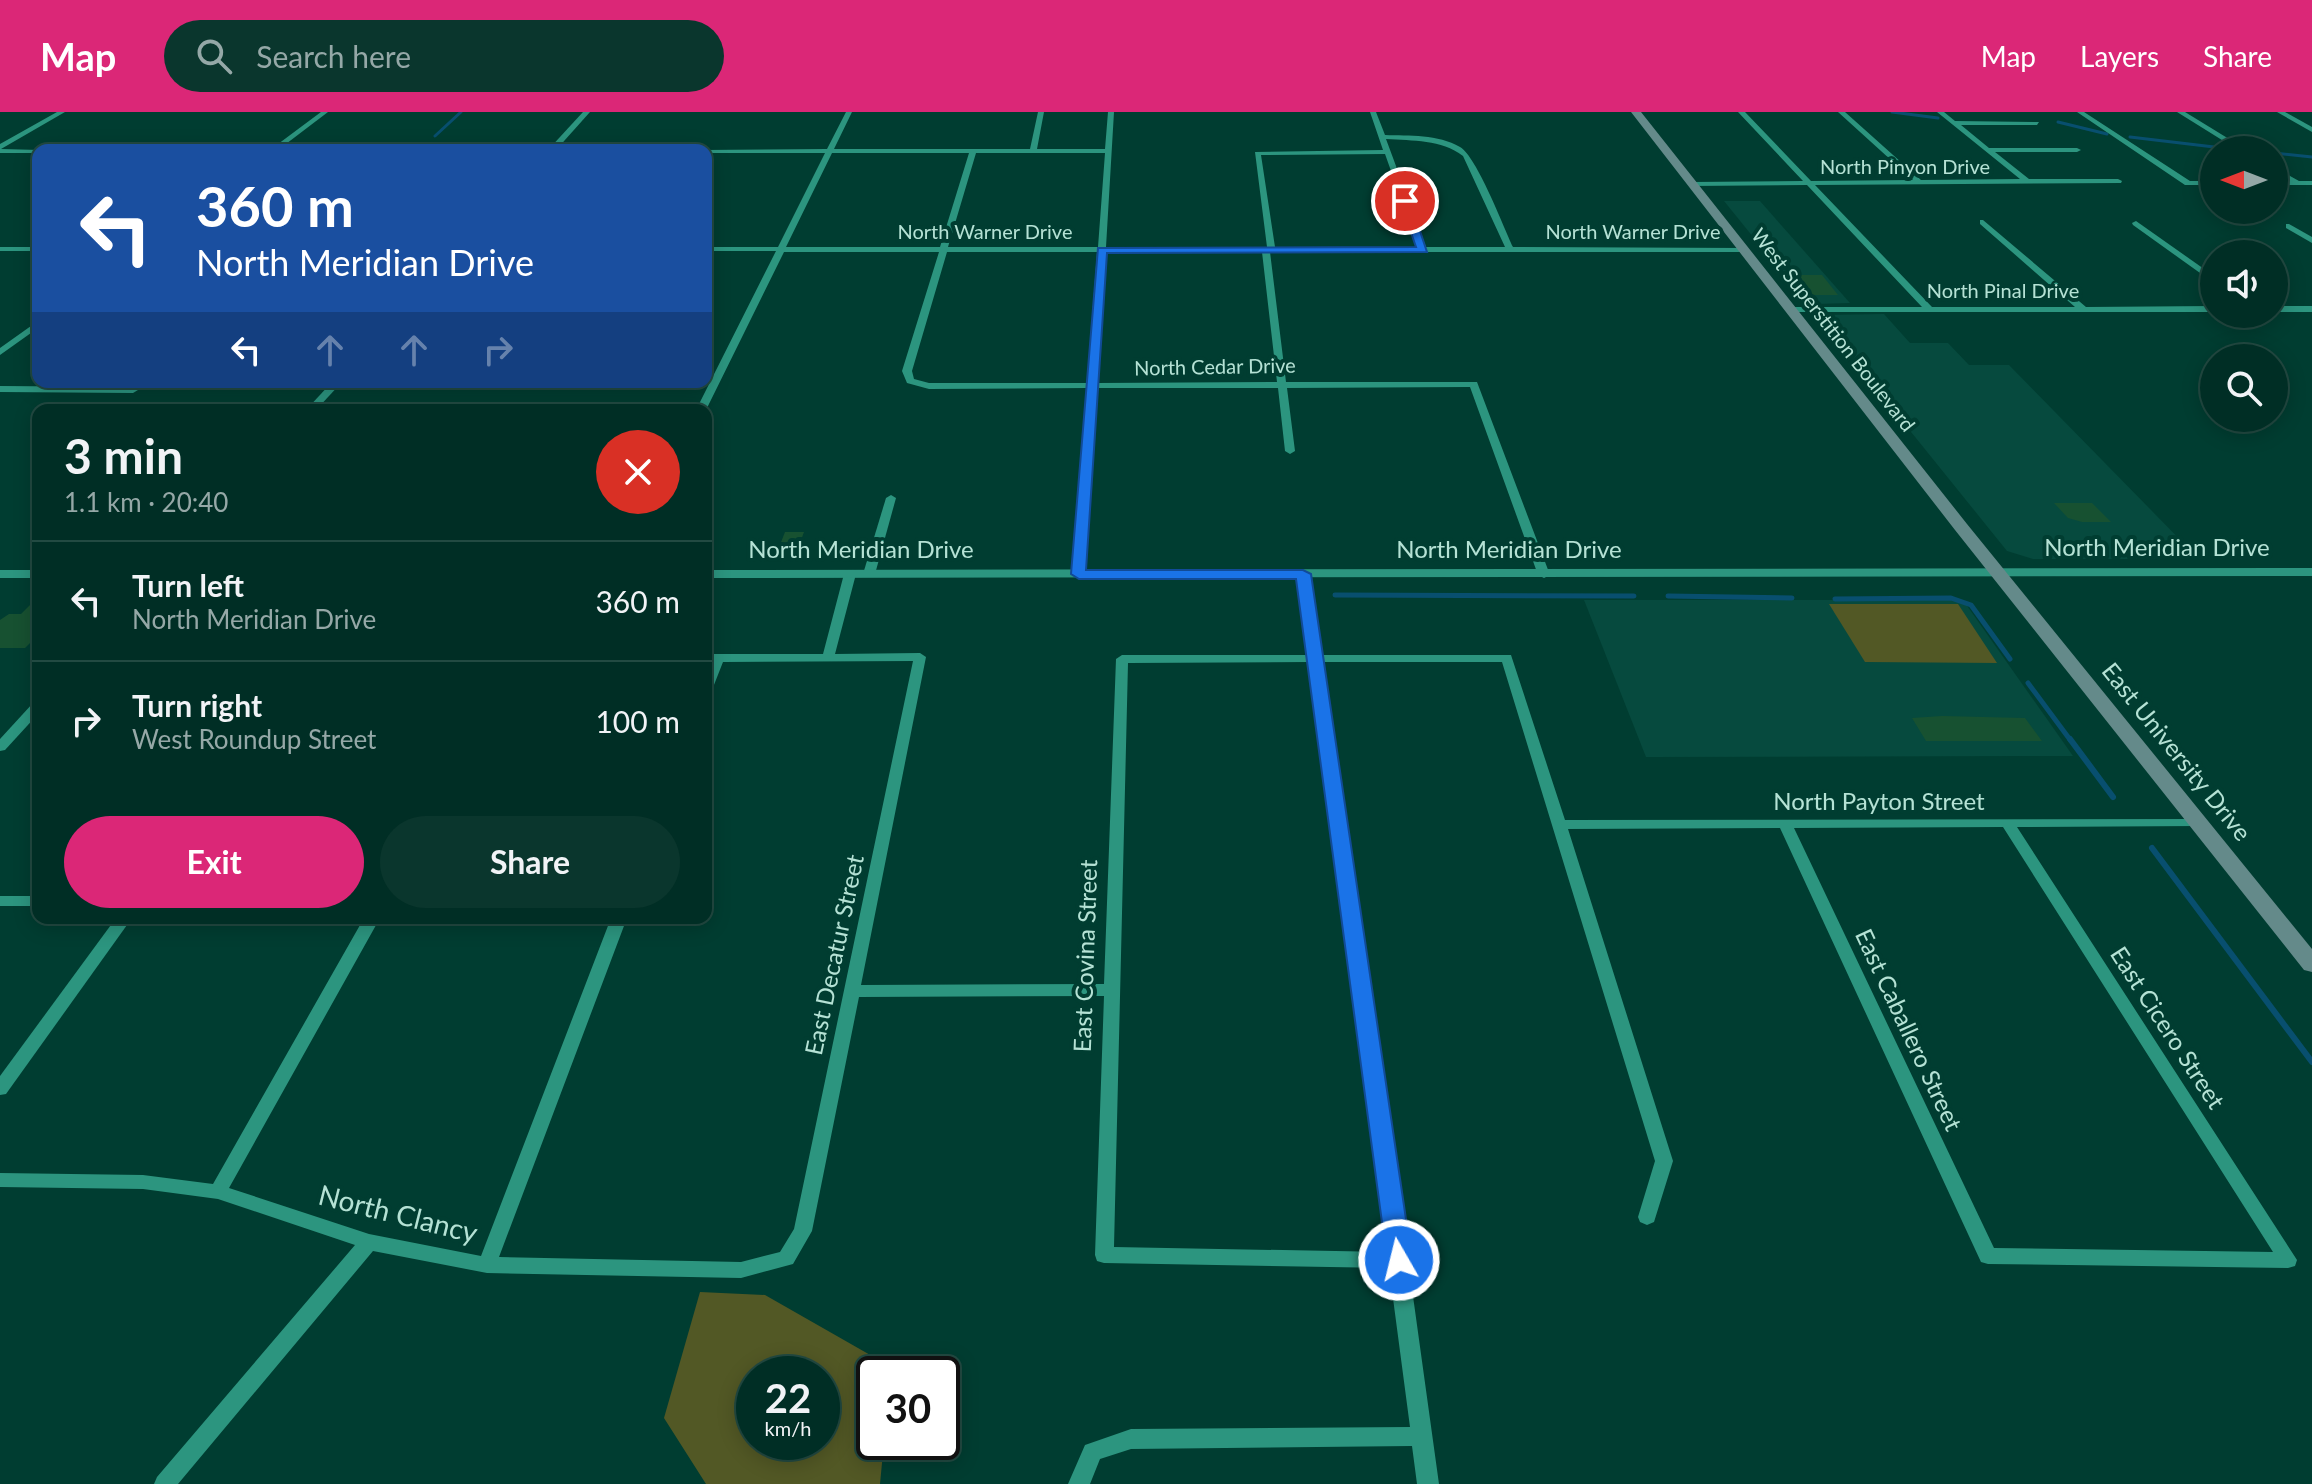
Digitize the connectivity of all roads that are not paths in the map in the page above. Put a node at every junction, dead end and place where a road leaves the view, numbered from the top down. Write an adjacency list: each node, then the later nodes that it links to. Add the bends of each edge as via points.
1 (62, 112): 22 (street)
2 (325, 112): 20 (street)
3 (587, 112): 21 (street)
4 (849, 112): 27 (street)
5 (1041, 112): 29 (street)
6 (1111, 112): 30 (street)
7 (1373, 112): 19 (street)
8 (1636, 112): 41 (main road, West Superstition Boulevard)
9 (1741, 112): 35 (street)
10 (1841, 112): 36 (street)
11 (1940, 112): 15 (street)
12 (2080, 112): 37 (street, via 2188,183)
13 (2180, 112): 18 (street)
14 (2280, 112): 17 (street)
15 (1954, 123): 16 (street); 23 (street)
16 (2037, 123)
17 (2312, 130)
18 (2220, 136)
19 (1383, 137): 31 (street); 55 (street, via 1459,148)
20 (282, 144)
21 (558, 144)
22 (0, 149): 25 (street)
23 (1988, 150): 24 (street); 34 (street)
24 (2077, 150)
25 (32, 151)
26 (712, 151): 27 (street)
27 (829, 151): 28 (street); 49 (street)
28 (973, 151): 29 (street); 50 (street)
29 (1033, 151): 30 (street)
30 (1109, 151): 51 (street)
31 (1388, 152): 52 (street, via 1257,153); 53 (street)
32 (2288, 177): 39 (street)
33 (2118, 181): 34 (street, North Pinyon Drive)
34 (2028, 182): 36 (street, North Pinyon Drive)
35 (1809, 183): 36 (street, North Pinyon Drive); 41 (street, North Pinyon Drive); 57 (street)
36 (1920, 183)
37 (2200, 183)
38 (2288, 183): 39 (street)
39 (2298, 183): 40 (street)
40 (2312, 183)
41 (1692, 184): 54 (main road, West Superstition Boulevard)
42 (1983, 222): 58 (street)
43 (2136, 223): 56 (street)
44 (2289, 226): 45 (street)
45 (2312, 241)
46 (0, 249): 47 (street)
47 (32, 249)
48 (712, 249): 49 (street, North Warner Drive)
49 (780, 250): 50 (street, North Warner Drive); 65 (street)
50 (943, 250): 51 (street, North Warner Drive); 67 (street, North Cedar Drive, via 907,371 910,381 929,386)
51 (1102, 250): 52 (street, North Warner Drive); 67 (street)
52 (1269, 250): 53 (street, North Warner Drive); 66 (street)
53 (1423, 250): 55 (street, North Warner Drive)
54 (1745, 250): 55 (street, North Warner Drive); 62 (main road, West Superstition Boulevard)
55 (1511, 251)
56 (2200, 270)
57 (1929, 309): 58 (street, North Pinal Drive); 62 (street, North Pinal Drive)
58 (2083, 309): 59 (street, North Pinal Drive)
59 (2200, 309)
60 (2288, 309): 61 (street)
61 (2312, 309)
62 (1791, 310): 75 (main road, West Superstition Boulevard)
63 (32, 328): 64 (street)
64 (0, 352)
65 (712, 380)
66 (1284, 385): 67 (street, North Cedar Drive); 72 (street); 83 (street, North Cedar Drive, via 1474,384)
67 (1093, 386): 81 (street)
68 (331, 388): 71 (street)
69 (0, 389): 70 (street)
70 (133, 390)
71 (317, 404)
72 (1290, 451)
73 (891, 498): 80 (street)
74 (2312, 572): 75 (street, North Meridian Drive)
75 (1999, 573): 83 (street, North Meridian Drive); 89 (main road, East University Drive)
76 (0, 574): 77 (street)
77 (32, 574)
78 (712, 574): 79 (street, North Meridian Drive)
79 (850, 574): 80 (street, North Meridian Drive); 84 (street)
80 (869, 574): 81 (street, North Meridian Drive)
81 (1079, 574): 82 (street, North Meridian Drive)
82 (1303, 574): 83 (street, North Meridian Drive); 86 (street)
83 (1544, 575)
84 (828, 657): 85 (street); 100 (street, East Decatur Street, via 920,657)
85 (712, 658)
86 (1314, 658): 92 (street, via 1507,658); 99 (street, East Covina Street, via 1122,659); 108 (street)
87 (32, 712): 88 (street)
88 (0, 747)
89 (2199, 822): 90 (street, North Payton Street); 98 (main road, East University Drive)
90 (2007, 823): 91 (street, North Payton Street); 106 (street, East Cicero Street, via 2288,1260)
91 (1785, 824): 92 (street, North Payton Street); 106 (street, East Caballero Street)
92 (1558, 825): 104 (street, via 1664,1161)
93 (0, 901): 94 (street)
94 (32, 901)
95 (120, 924): 101 (street)
96 (369, 924): 103 (street)
97 (617, 924): 109 (street)
98 (2312, 964)
99 (1110, 990): 100 (street); 108 (street, East Covina Street, via 1104,1255)
100 (853, 991): 107 (street, East Decatur Street, via 803,1231)
101 (0, 1089)
102 (0, 1180): 103 (street, North Clancy, via 143,1182)
103 (218, 1192): 105 (street, North Clancy)
104 (1647, 1217)
105 (369, 1242): 109 (street, North Clancy); 111 (street)
106 (1988, 1256)
107 (786, 1258): 109 (street, North Clancy, via 741,1270)
108 (1399, 1260): 110 (street)
109 (487, 1265)
110 (1422, 1436): 112 (street, via 1131,1439 1092,1452); 113 (street)
111 (165, 1484)
112 (1079, 1484)
113 (1428, 1484)

